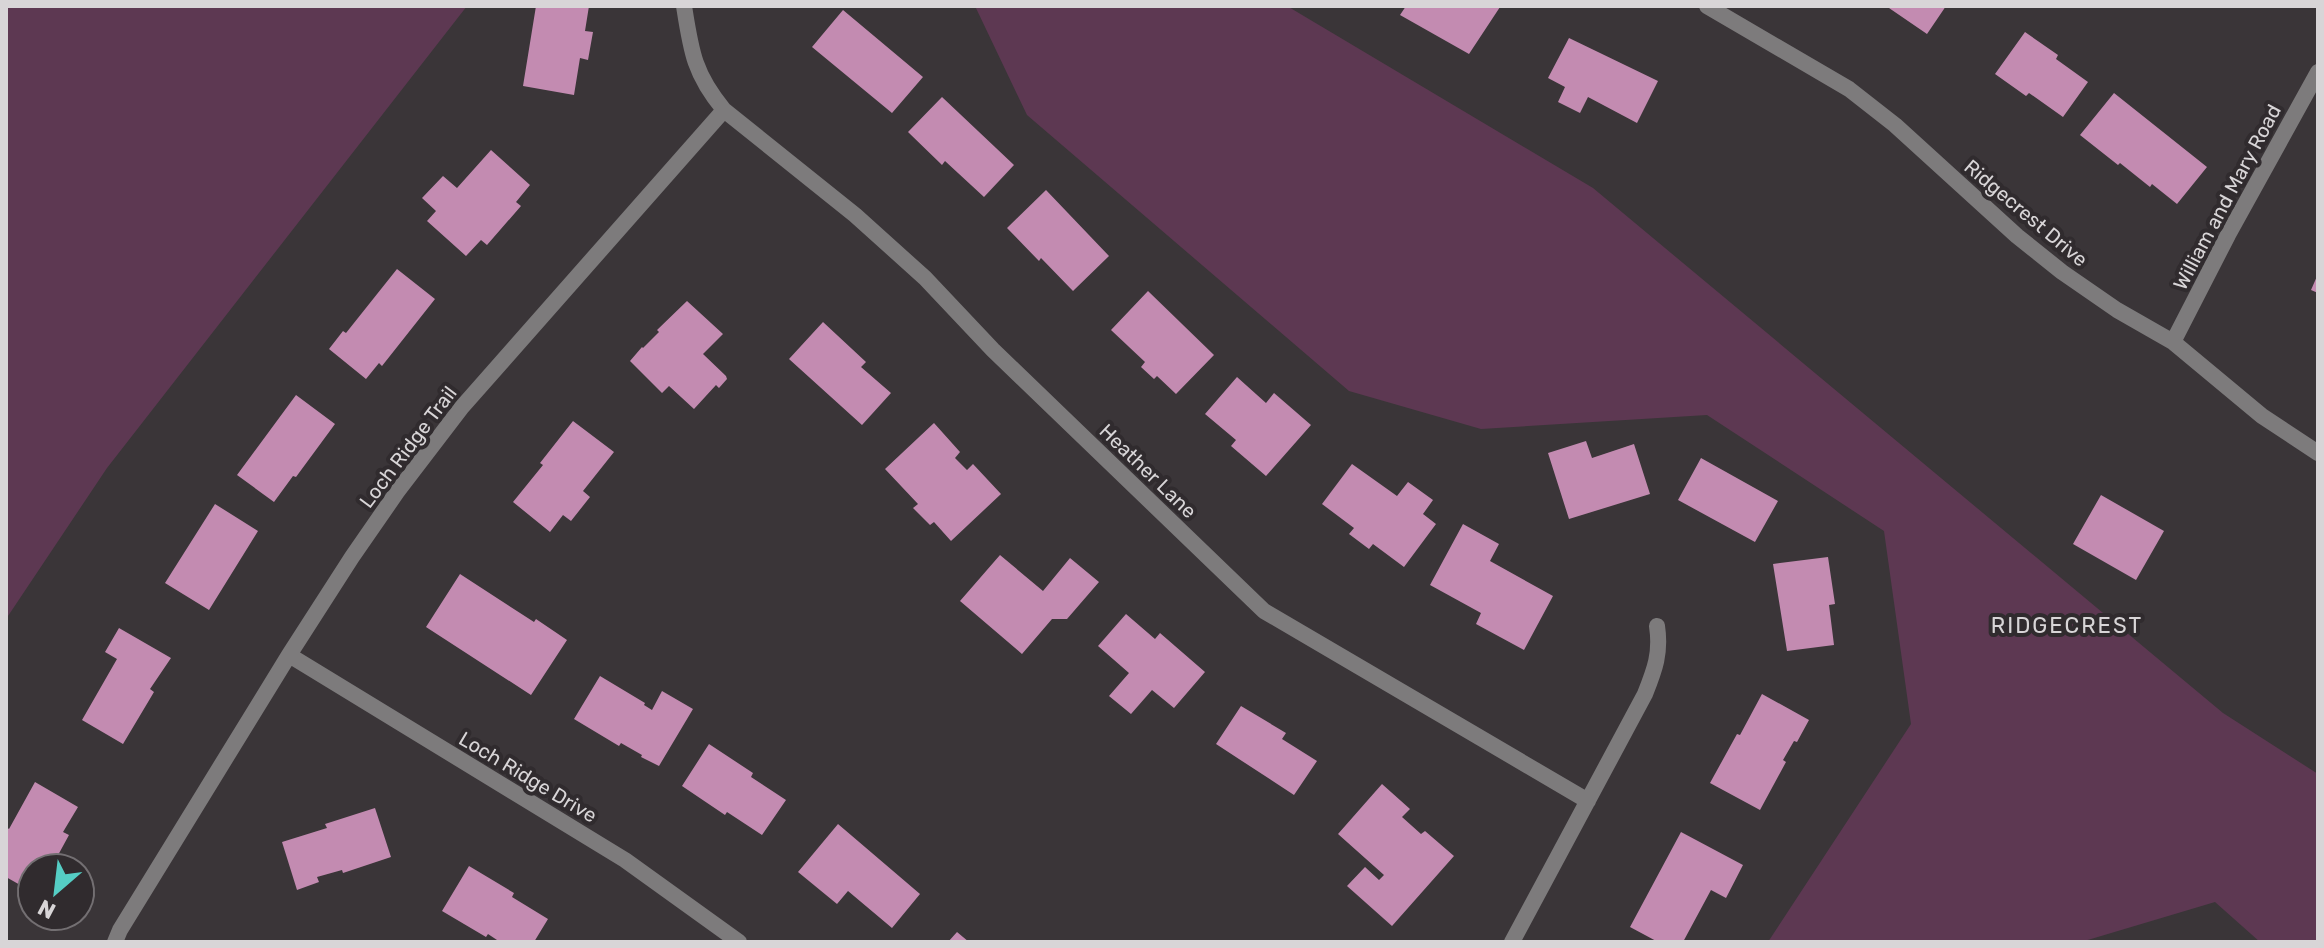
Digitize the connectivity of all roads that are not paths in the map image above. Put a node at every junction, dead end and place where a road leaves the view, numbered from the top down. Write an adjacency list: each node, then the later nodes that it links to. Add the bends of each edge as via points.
1 (684, 6): 4 (street, via 692,56 708,91)
2 (1707, 6): 5 (street, Ridgecrest Drive, via 1849,89 2062,272)
3 (2318, 72): 5 (street, William and Mary Road)
4 (724, 110): 8 (street, Loch Ridge Trail, via 462,407 397,492); 9 (street, Heather Lane, via 925,278 1264,611)
5 (2173, 342): 6 (street, Ridgecrest Drive, via 2262,416)
6 (2318, 453)
7 (1657, 626): 9 (street, via 1655,670)
8 (289, 655): 10 (street, Loch Ridge Trail); 11 (street, Loch Ridge Drive, via 625,860)
9 (1588, 801): 12 (street)
10 (115, 942)
11 (739, 942)
12 (1512, 942)

